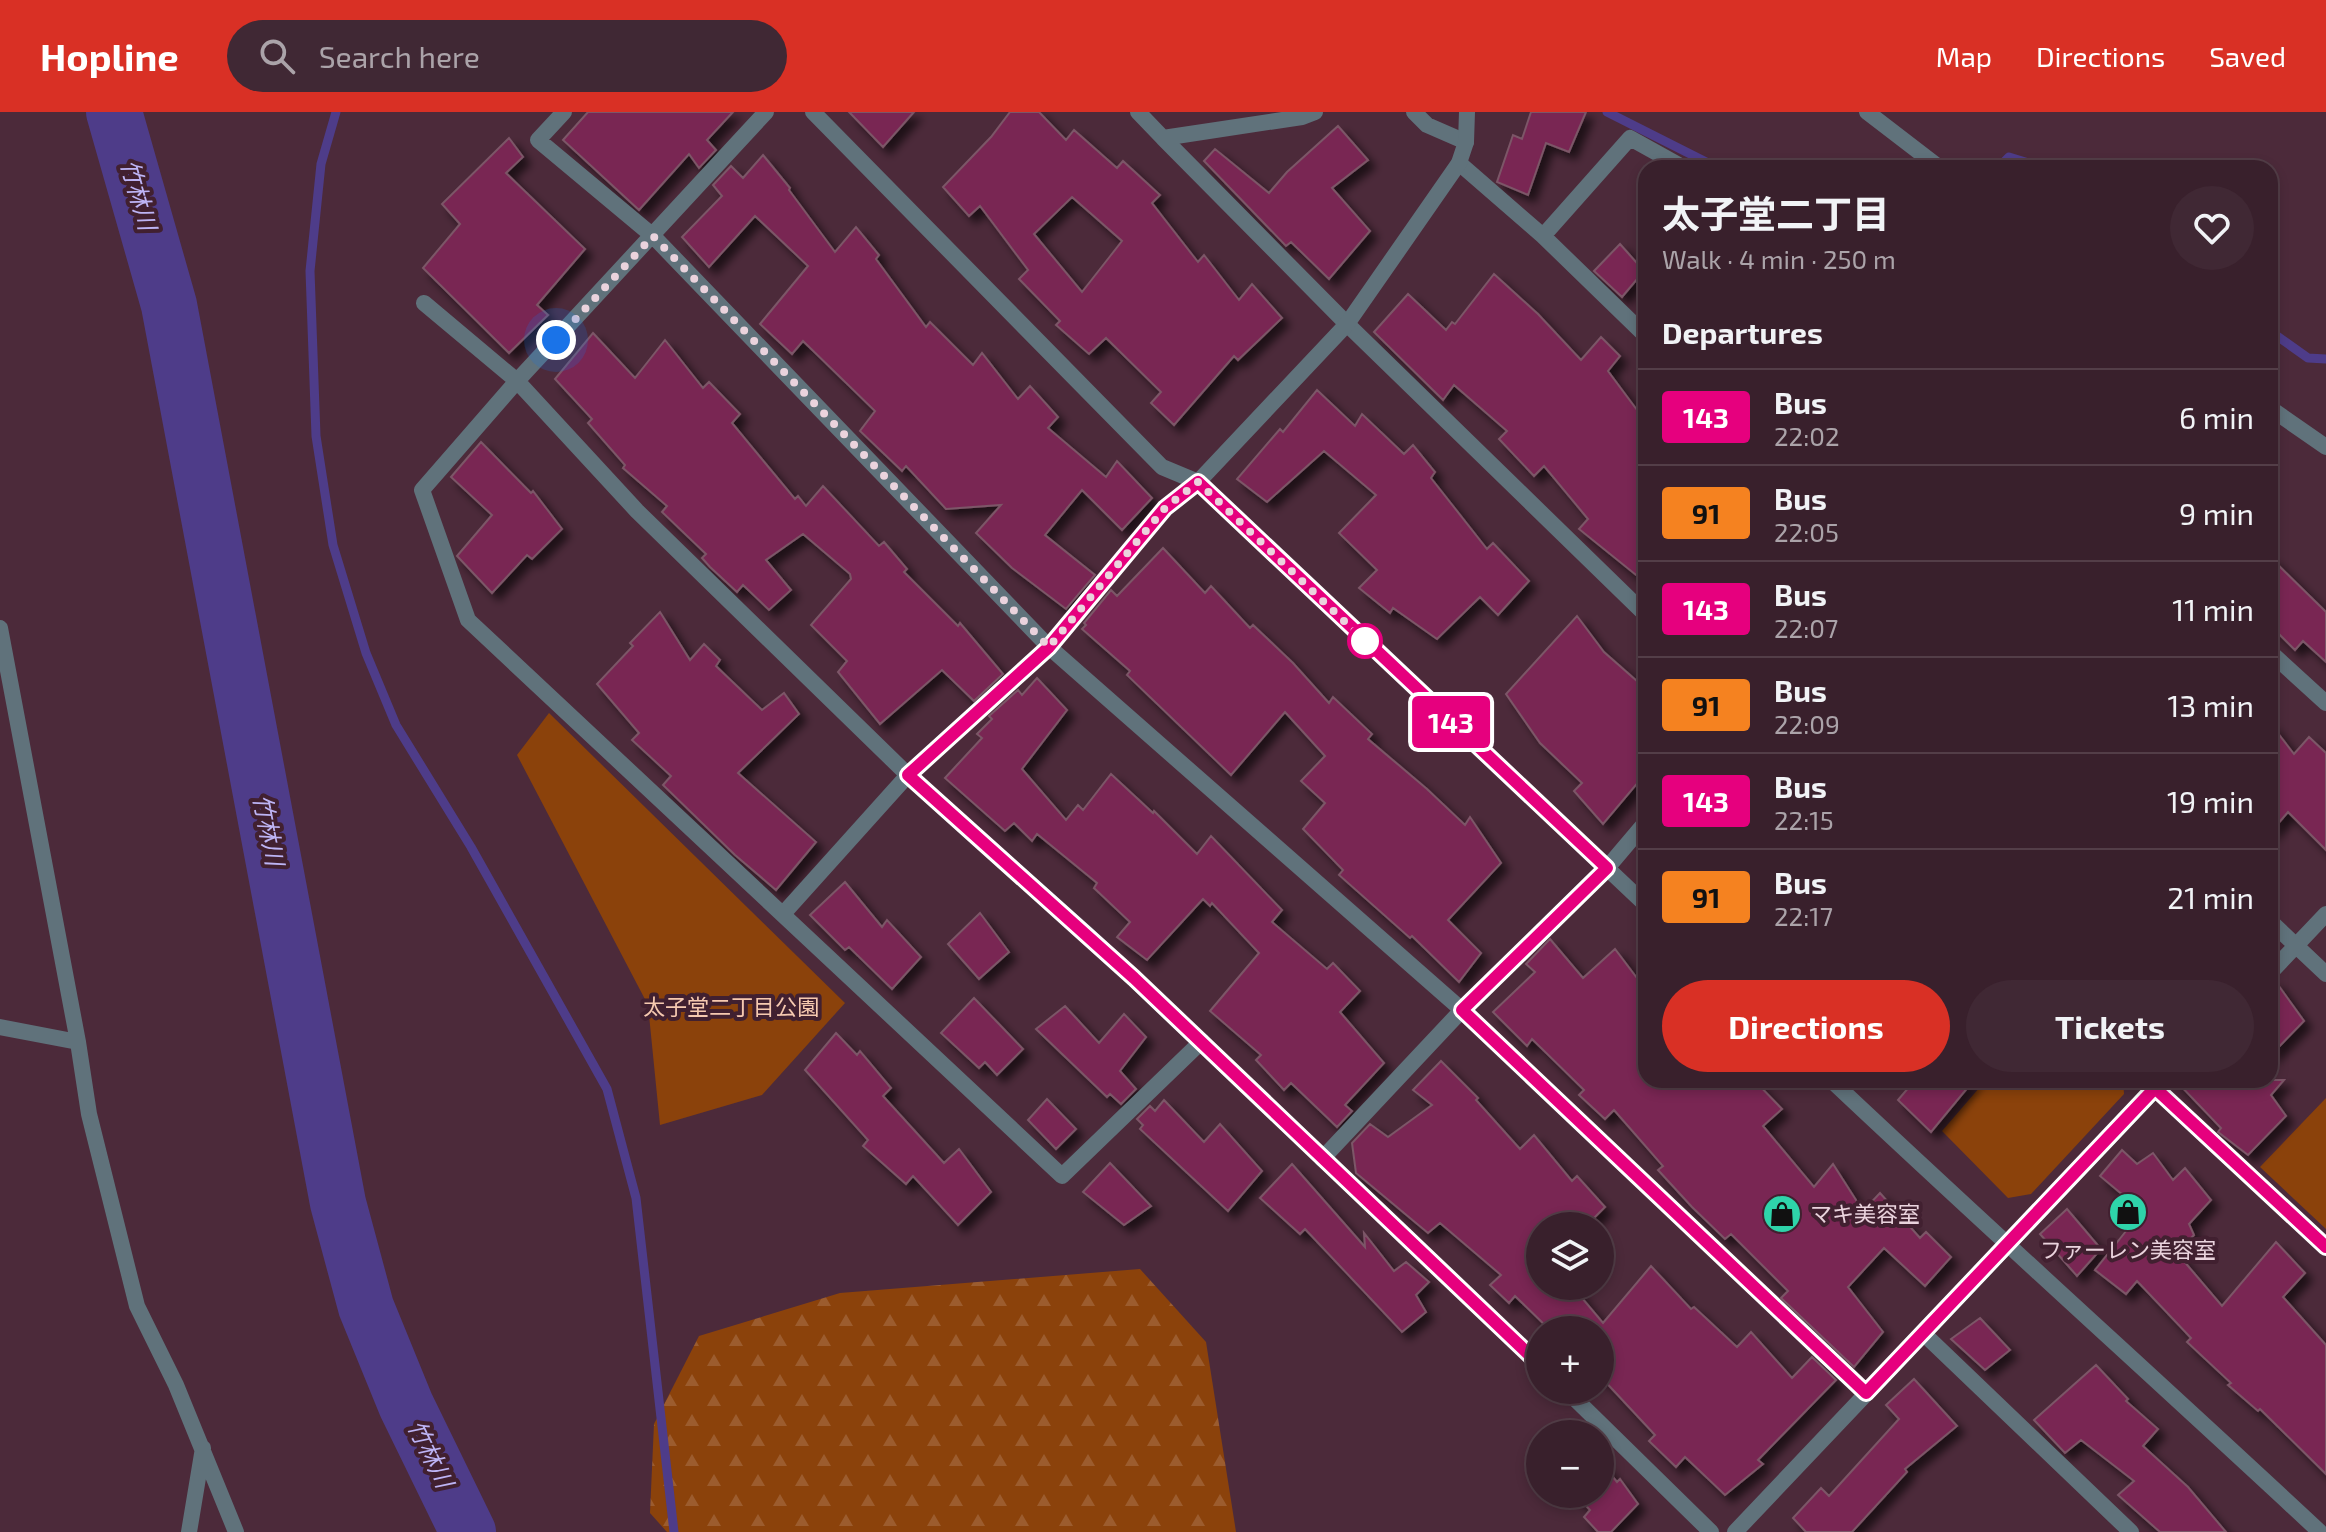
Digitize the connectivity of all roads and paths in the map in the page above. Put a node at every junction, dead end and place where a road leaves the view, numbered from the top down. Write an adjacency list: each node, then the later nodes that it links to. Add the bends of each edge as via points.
1 (564, 112): 14 (street, via 538,140)
2 (766, 112): 14 (street)
3 (813, 112): 22 (street, via 1162,467)
4 (1138, 112): 9 (street)
5 (1315, 112): 9 (street)
6 (1414, 112): 10 (street, via 1427,125)
7 (1467, 112): 10 (street)
8 (1867, 112): 12 (street)
9 (1163, 138): 17 (street)
10 (1466, 142): 13 (street)
11 (1670, 160): 15 (street, via 1630,138)
12 (1930, 160)
13 (1459, 163): 15 (street); 17 (street)
14 (653, 236): 19 (street); 25 (street)
15 (1543, 236): 18 (street)
16 (424, 303): 19 (street)
17 (1347, 324): 22 (street); 23 (street)
18 (1638, 328)
19 (517, 381): 28 (street, via 637,511); 32 (street, via 422,490 468,620)
20 (2278, 414): 21 (street)
21 (2326, 447)
22 (1198, 482): 25 (street, via 1165,508); 30 (street)
23 (1638, 607)
24 (0, 628): 41 (street)
25 (1049, 647): 28 (street); 38 (street)
26 (2278, 659): 27 (street)
27 (2326, 703)
28 (908, 775): 32 (street); 40 (street)
29 (1638, 831): 30 (street)
30 (1607, 868): 31 (street); 38 (street)
31 (1638, 897)
32 (783, 914): 40 (street, via 1062,1176)
33 (2326, 914): 35 (street)
34 (2278, 928): 35 (street)
35 (2297, 946): 36 (street); 37 (street)
36 (2278, 965)
37 (2326, 974)
38 (1462, 1010): 45 (street); 50 (street)
39 (0, 1027): 41 (street)
40 (1202, 1041): 45 (street)
41 (78, 1042): 52 (street, via 89,1114 137,1306)
42 (1839, 1088): 46 (street)
43 (2150, 1088): 46 (street)
44 (2160, 1088): 47 (street)
45 (1322, 1159): 49 (street)
46 (2006, 1245): 48 (street); 58 (street)
47 (2326, 1247)
48 (1923, 1333): 50 (street); 57 (street)
49 (1526, 1352)
50 (1866, 1393): 56 (street)
51 (1580, 1404): 55 (street)
52 (203, 1446): 53 (street); 54 (street)
53 (189, 1532)
54 (236, 1532)
55 (1711, 1532)
56 (1735, 1532)
57 (2131, 1532)
58 (2320, 1532)

